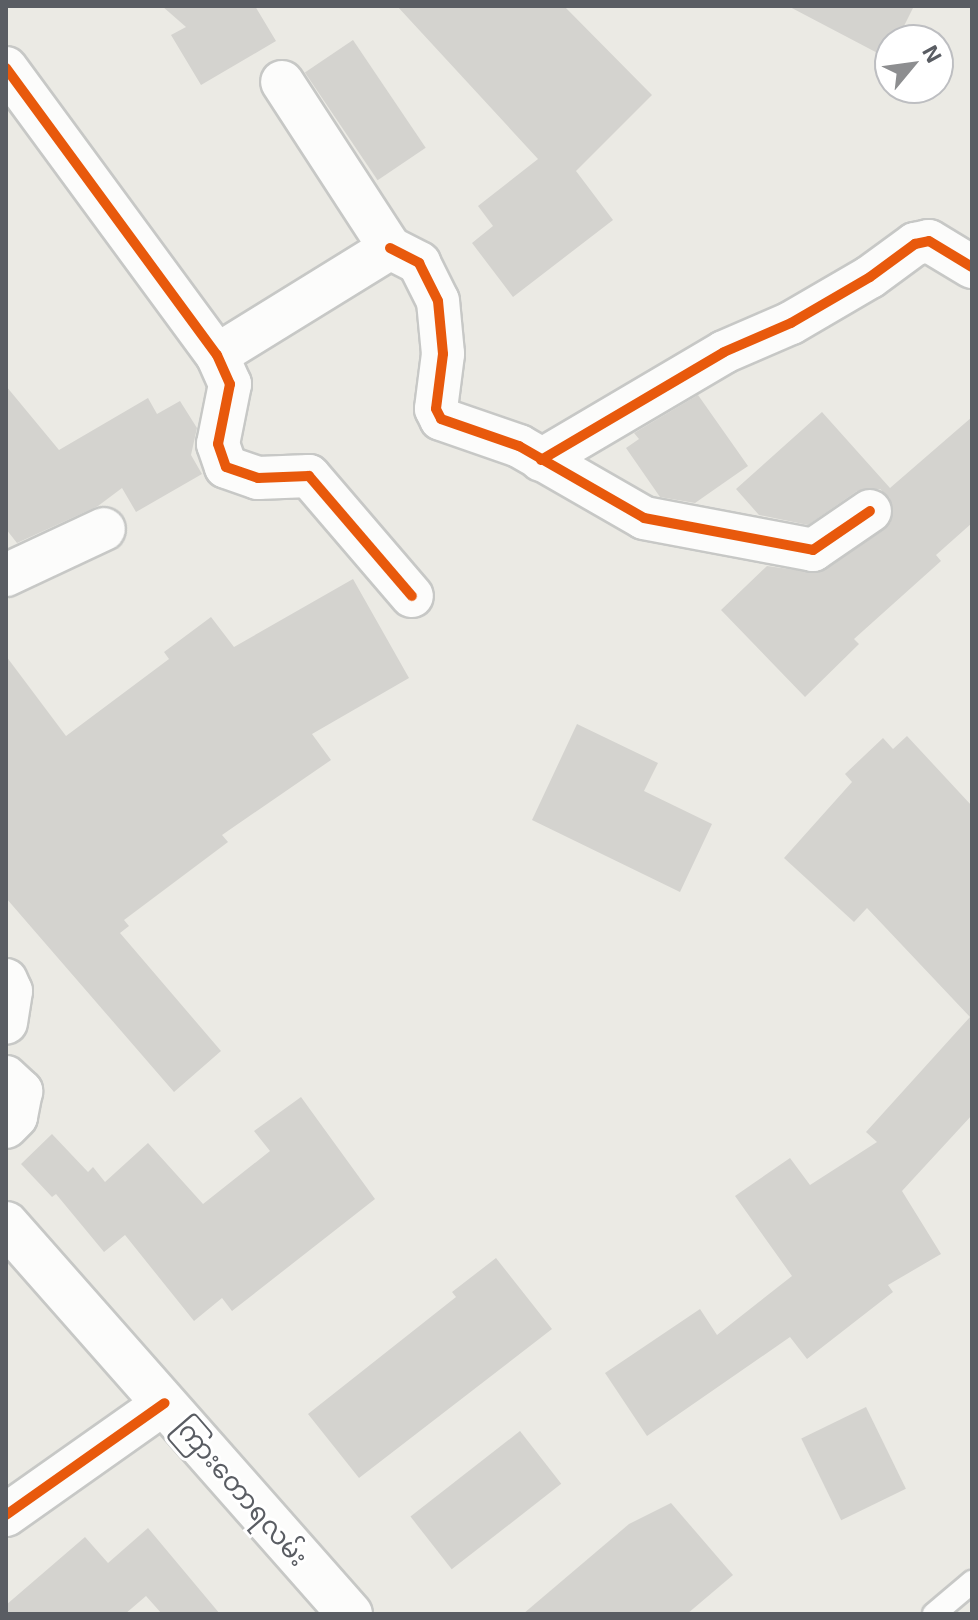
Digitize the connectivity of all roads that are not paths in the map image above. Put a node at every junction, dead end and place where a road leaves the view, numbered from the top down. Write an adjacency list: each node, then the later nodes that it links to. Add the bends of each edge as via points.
1 (6, 68): 5 (street)
2 (282, 82): 3 (street)
3 (390, 248): 5 (street); 6 (street, via 419,263 438,301 443,354 436,409 441,419 506,441)
4 (972, 267): 6 (street, via 929,241 915,244 791,323 724,352)
5 (217, 355): 10 (street, via 230,384 218,444 226,467 258,478 309,476)
6 (541, 460): 7 (street, via 644,518 804,550 821,546)
7 (870, 511)
8 (104, 529): 9 (street)
9 (6, 575)
10 (412, 596)
11 (6, 980): 12 (street, via 11,991)
12 (6, 1023)
13 (6, 1077): 14 (street, via 21,1091 16,1117)
14 (6, 1127)
15 (6, 1224): 16 (main road, ကြားတောရလမ်း)
16 (165, 1403): 17 (street); 19 (main road, ကြားတောရလမ်း)
17 (6, 1515)
18 (972, 1582): 20 (lane)
19 (350, 1614)
20 (934, 1614)

